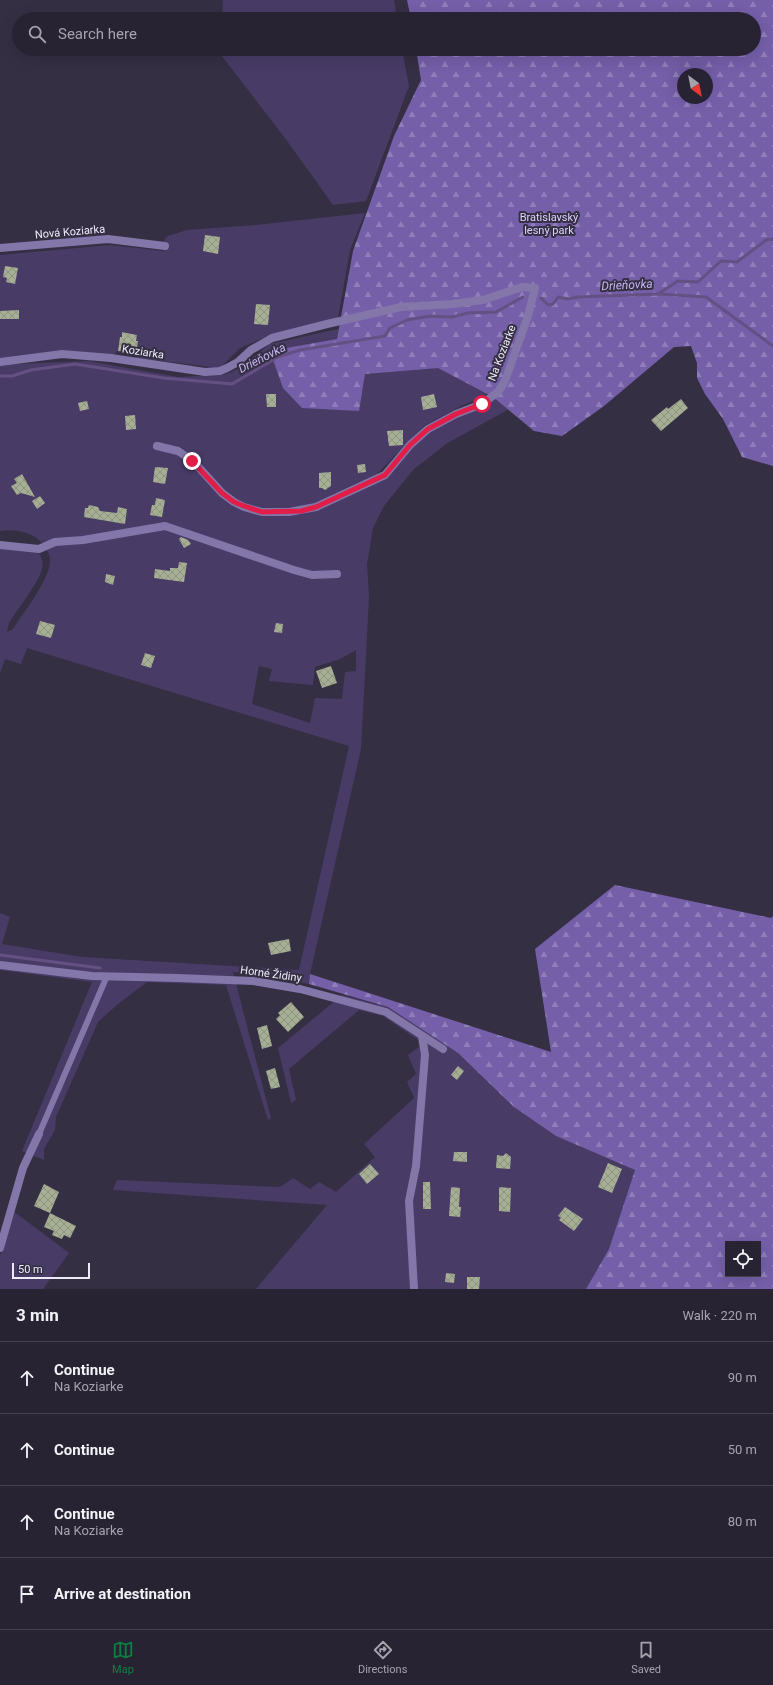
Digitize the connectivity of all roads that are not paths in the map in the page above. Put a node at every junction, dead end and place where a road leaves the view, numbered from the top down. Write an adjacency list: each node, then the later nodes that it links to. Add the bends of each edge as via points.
1 (165, 246): 2 (street, Nová Koziarka, via 108,239)
2 (0, 248)
3 (535, 288): 4 (street, Koziarka, via 522,287 483,300 401,307 272,338 251,350 238,362 220,371 205,372 111,358 62,354); 5 (street, Na Koziarke, via 505,381 498,392 482,404 428,429 410,445 385,475 316,507 301,511 262,512 244,506 222,493 184,455)
4 (0, 362)
5 (157, 446)
6 (3, 545): 7 (street, via 39,549 55,542 83,540 165,526 294,570 312,575)
7 (337, 574)
8 (0, 965): 9 (street, Horné Židiny)
9 (107, 976): 10 (street, Horné Židiny, via 253,982 293,988 386,1012); 12 (lane)
10 (422, 1036): 11 (street, Horné Židiny); 14 (street, via 425,1055 416,1166 409,1200)
11 (443, 1049)
12 (39, 1134): 13 (street, via 23,1168)
13 (0, 1248)
14 (414, 1289)

